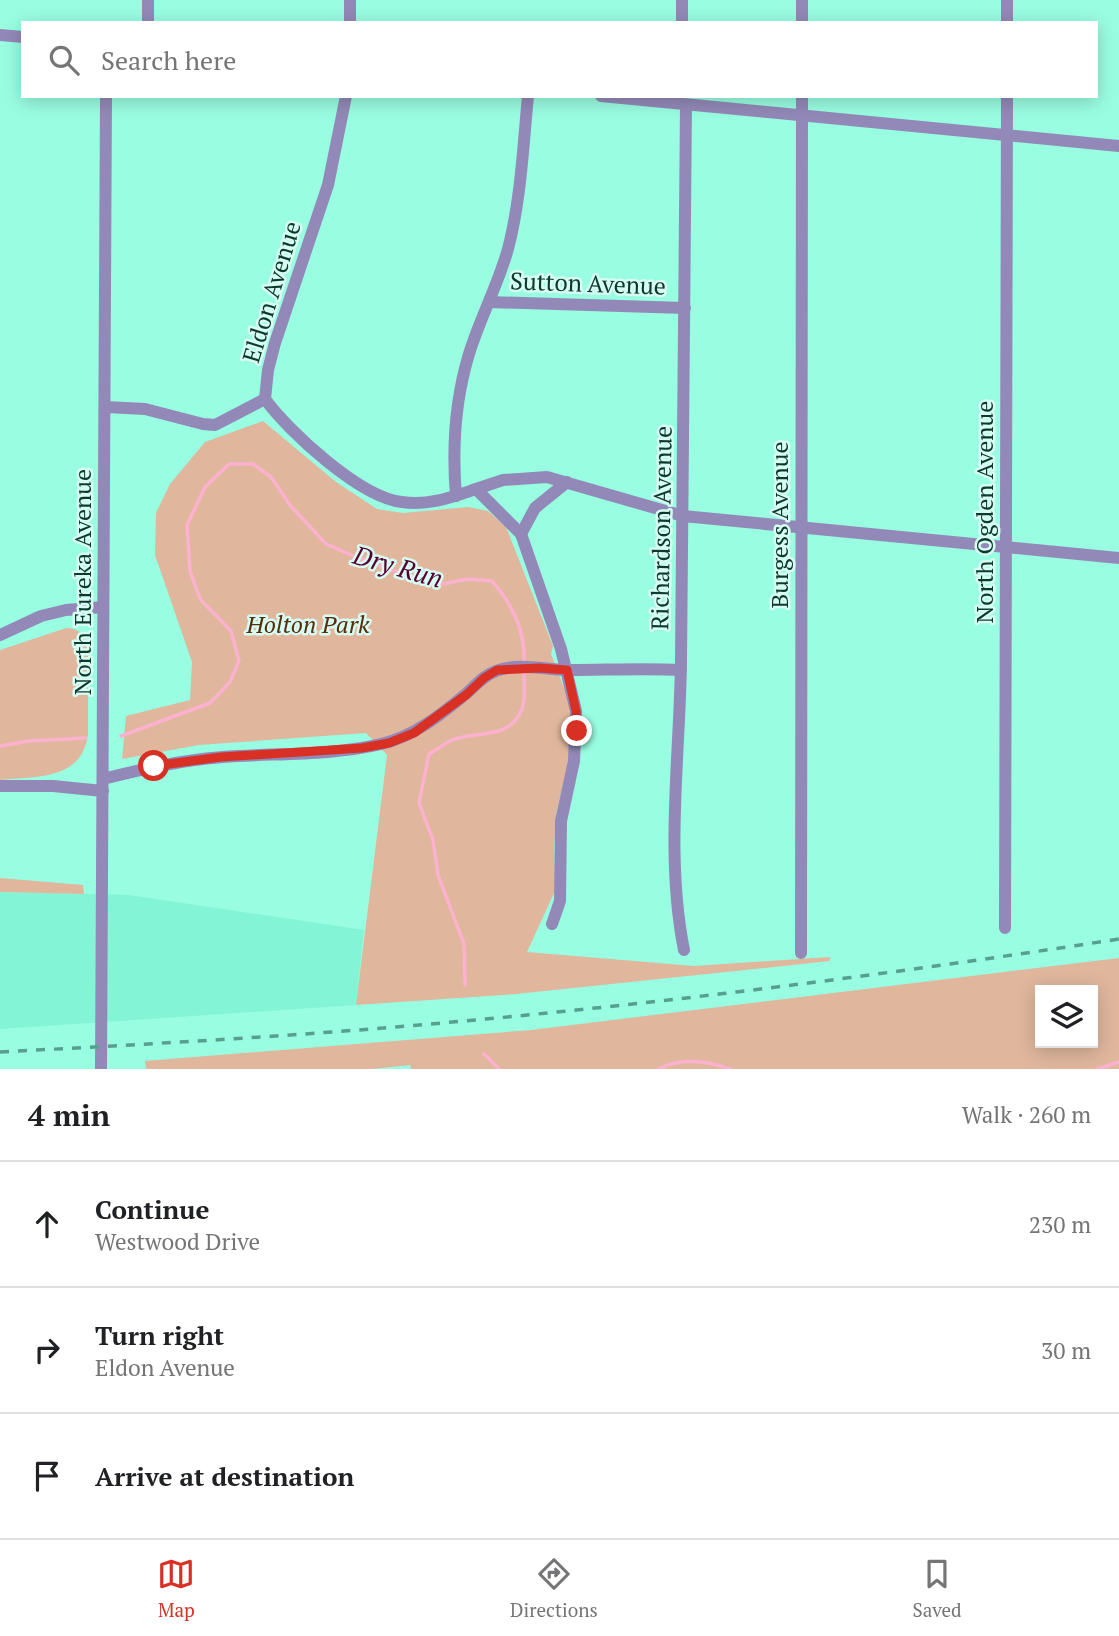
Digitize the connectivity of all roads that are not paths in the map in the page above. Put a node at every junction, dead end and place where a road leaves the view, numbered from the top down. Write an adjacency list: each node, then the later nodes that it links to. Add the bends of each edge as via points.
1 (148, 0): 6 (street)
2 (350, 0): 7 (street)
3 (682, 0): 8 (street)
4 (802, 0): 9 (street)
5 (1007, 0): 10 (street)
6 (148, 21)
7 (350, 21)
8 (682, 21)
9 (802, 21)
10 (1007, 21)
11 (0, 35): 12 (street)
12 (21, 37)
13 (106, 98): 26 (street, North Eureka Avenue)
14 (346, 98): 25 (street, Eldon Avenue, via 328,186 275,343)
15 (528, 98): 23 (street, via 516,211)
16 (628, 98): 19 (street)
17 (802, 98): 20 (street, Burgess Avenue)
18 (1007, 98): 21 (street, North Ogden Avenue)
19 (683, 102): 20 (street); 24 (street, Richardson Avenue)
20 (802, 116): 21 (street); 31 (street, Burgess Avenue)
21 (1006, 136): 22 (street); 33 (street, North Ogden Avenue)
22 (1119, 146)
23 (489, 302): 24 (street, Sutton Avenue); 29 (street, via 462,380 454,442)
24 (685, 308): 30 (street, Richardson Avenue)
25 (265, 399): 26 (street, via 215,425 145,409); 29 (street, Eldon Avenue, via 301,439 368,490 403,503 440,502)
26 (106, 407): 35 (street, North Eureka Avenue)
27 (567, 482): 28 (street, Eldon Avenue, via 525,477); 30 (street, Eldon Avenue); 32 (street, via 535,508)
28 (476, 489): 29 (street, Eldon Avenue); 32 (street)
29 (456, 496)
30 (683, 516): 31 (street, Eldon Avenue); 38 (street, Richardson Avenue)
31 (801, 527): 33 (street, Eldon Avenue); 44 (street, Burgess Avenue)
32 (521, 534): 37 (street)
33 (1006, 547): 34 (street, Eldon Avenue); 42 (street, North Ogden Avenue)
34 (1119, 558)
35 (103, 607): 36 (street, via 41,616); 39 (street, North Eureka Avenue)
36 (0, 635)
37 (567, 670): 38 (street); 39 (street, via 497,670 414,733 389,743 154,766); 41 (street, via 577,731 561,821 560,901)
38 (681, 670): 43 (street, Richardson Avenue, via 676,890)
39 (103, 785): 40 (street); 45 (street, North Eureka Avenue)
40 (0, 786)
41 (552, 924)
42 (1005, 928)
43 (684, 950)
44 (801, 953)
45 (101, 1069)

